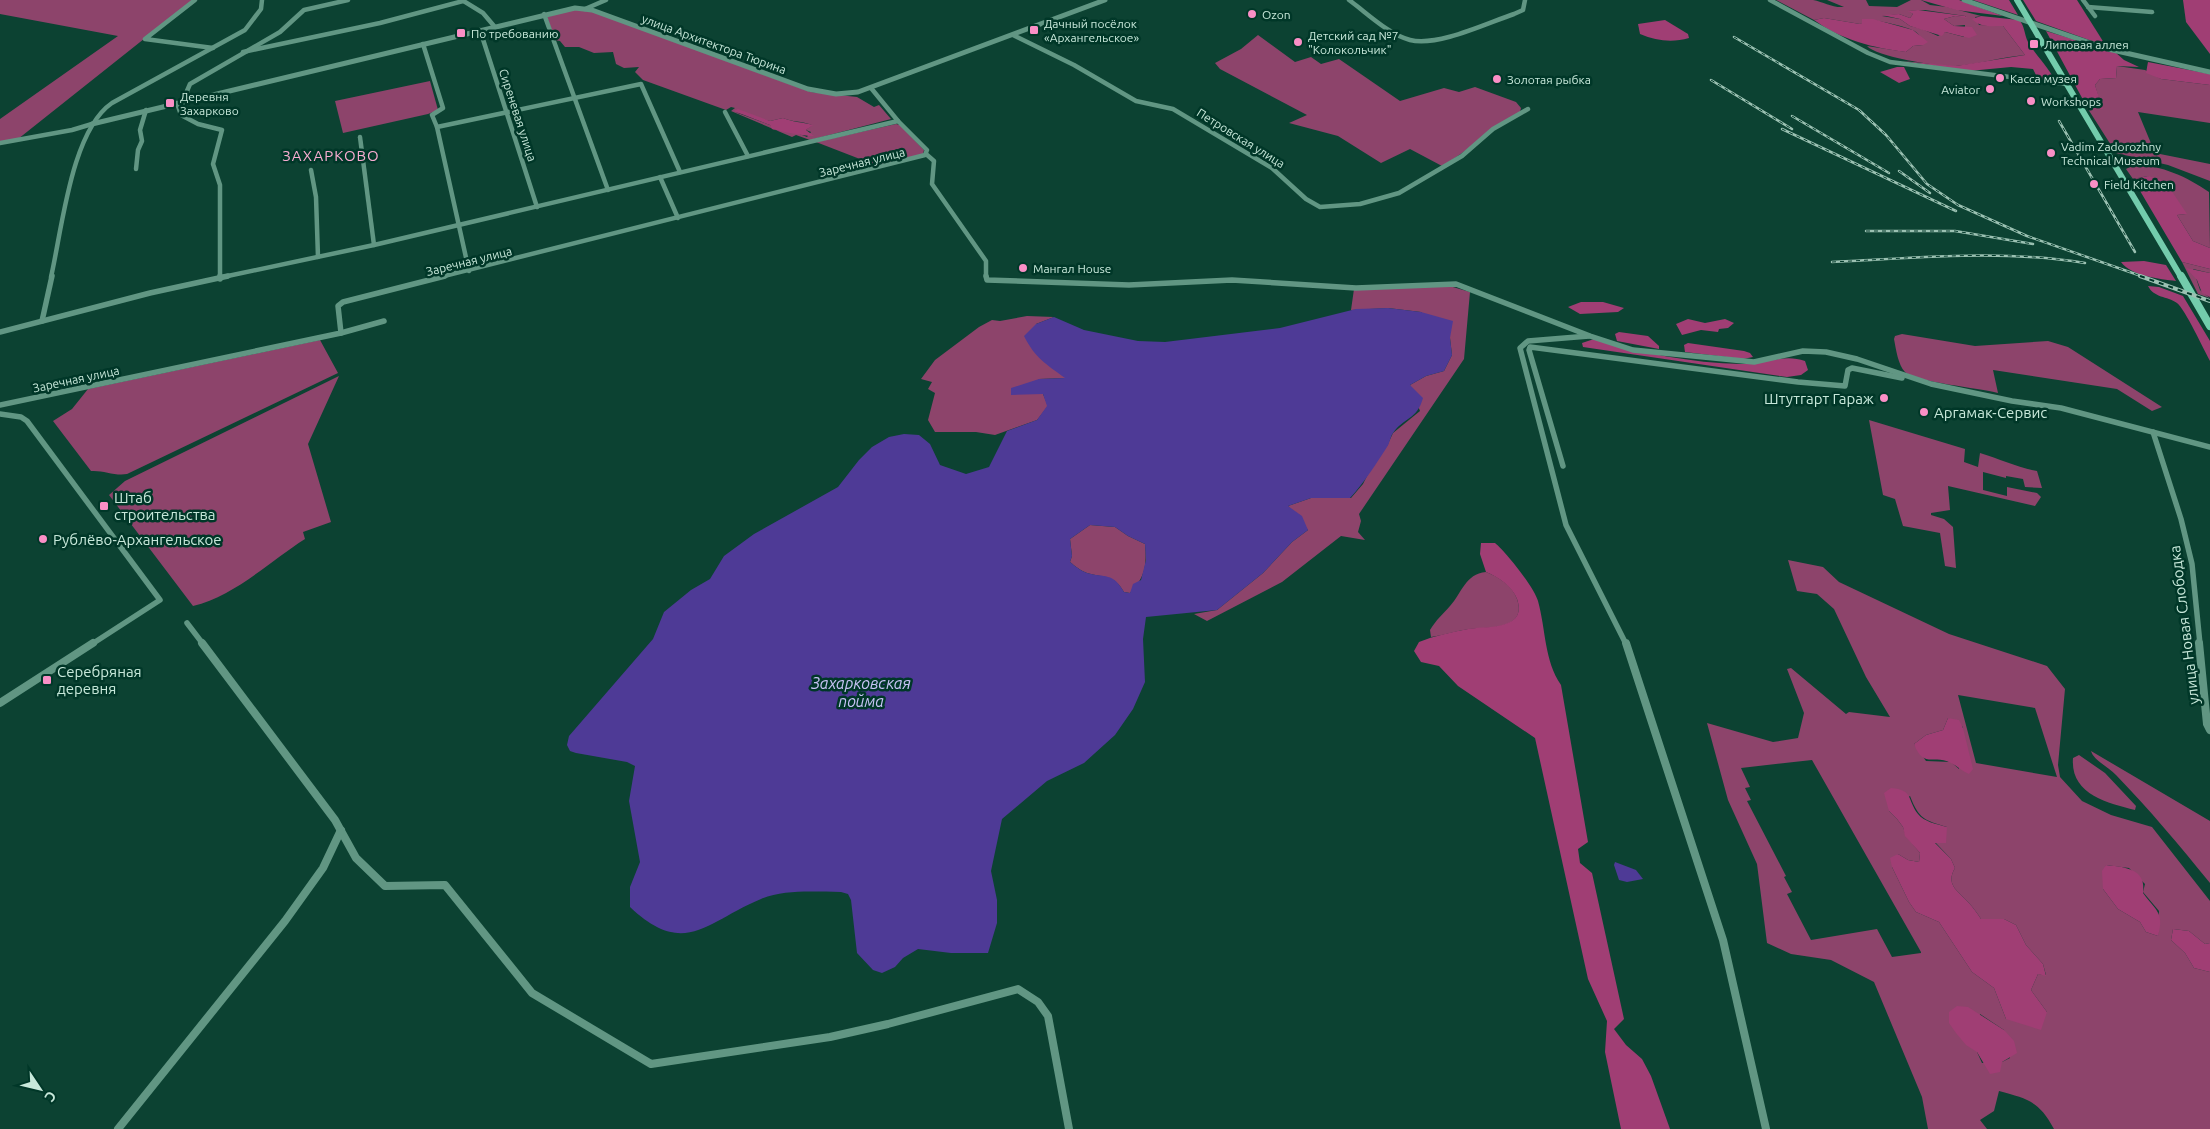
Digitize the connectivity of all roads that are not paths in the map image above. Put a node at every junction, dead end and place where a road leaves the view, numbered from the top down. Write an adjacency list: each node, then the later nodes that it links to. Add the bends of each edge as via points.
1 (195, 0): 23 (street, via 145,39)
2 (262, 0): 23 (street, via 261,9 245,30)
3 (348, 0): 24 (street, via 304,10 280,32)
4 (606, 0): 14 (street)
5 (1105, 0): 21 (street, улица Архитектора Тюрина)
6 (1350, 0): 7 (street, via 1405,37 1419,41 1514,14 1523,10)
7 (1525, 0)
8 (1770, 0): 26 (street, via 1890,62)
9 (1964, 0): 18 (street)
10 (2017, 0): 18 (main road)
11 (2083, 0): 13 (street)
12 (462, 1): 19 (street, via 483,12); 24 (street, via 380,23)
13 (2088, 7): 15 (street); 17 (street)
14 (585, 9): 16 (street, улица Архитектора Тюрина, via 571,8); 27 (street, улица Архитектора Тюрина, via 815,91 844,94)
15 (2152, 12)
16 (544, 14): 19 (street, улица Архитектора Тюрина); 28 (street)
17 (2095, 16)
18 (2031, 24): 25 (street, via 2108,49); 26 (main road)
19 (494, 26): 20 (street, улица Архитектора Тюрина)
20 (480, 30): 22 (street, улица Архитектора Тюрина); 33 (street, Сиреневая улица)
21 (1013, 35): 27 (street, улица Архитектора Тюрина); 31 (street, Петровская улица, via 1136,101 1173,108 1272,168 1306,199 1320,207 1360,204 1398,193 1462,156 1493,129)
22 (423, 44): 29 (street, улица Архитектора Тюрина); 37 (street, via 443,108 432,115)
23 (213, 48): 36 (street, via 105,107)
24 (243, 52): 29 (street, via 190,84 187,91)
25 (2210, 72)
26 (2066, 84): 56 (main road)
27 (871, 88): 35 (street, Заречная улица)
28 (574, 98): 33 (street); 44 (street, via 641,84); 46 (street)
29 (189, 100): 30 (street, улица Архитектора Тюрина)
30 (177, 103): 32 (street, улица Архитектора Тюрина); 53 (street, via 181,115 198,124 222,130 213,164 220,185)
31 (1528, 109)
32 (146, 110): 36 (street, улица Архитектора Тюрина); 42 (street, via 140,130 142,141)
33 (507, 112): 37 (street); 47 (street, Сиреневая улица)
34 (725, 112): 41 (street)
35 (898, 121): 40 (street, Заречная улица, via 927,150); 41 (street)
36 (92, 124): 39 (street); 55 (street, via 77,158)
37 (437, 126): 49 (street)
38 (360, 137): 50 (street)
39 (0, 143)
40 (926, 154): 48 (street, Заречная улица); 59 (street, via 934,161 932,184 983,256 987,280 1129,285 1232,280 1356,288 1448,283)
41 (748, 156): 44 (street)
42 (136, 169)
43 (311, 170): 51 (street, via 316,197)
44 (680, 172): 45 (street)
45 (660, 177): 46 (street); 48 (street)
46 (608, 190): 47 (street)
47 (537, 207): 49 (street)
48 (678, 218): 52 (street, Заречная улица)
49 (460, 225): 50 (street); 52 (street)
50 (374, 245): 51 (street)
51 (318, 257): 53 (street)
52 (469, 271): 58 (street, Заречная улица, via 343,302 338,306)
53 (220, 279): 55 (street, via 150,293)
54 (384, 321): 58 (street)
55 (42, 322): 57 (street)
56 (2210, 326)
57 (0, 332)
58 (341, 333): 63 (street, Заречная улица)
59 (1590, 336): 60 (street); 62 (street, via 1642,351 1738,362 1754,362 1803,351 1826,352)
60 (1564, 340): 61 (street); 74 (street, via 1528,341 1520,348 1566,525 1630,651 1723,940 1734,1000)
61 (1564, 348): 62 (street, via 1798,382 1845,386 1848,370 1852,368); 67 (street, via 1534,346 1529,350)
62 (1918, 380): 65 (street, via 2012,401 2061,408)
63 (0, 405)
64 (0, 414): 69 (street, via 27,421 160,600)
65 (2153, 432): 66 (street); 70 (street, улица Новая Слободка, via 2192,564)
66 (2210, 447)
67 (1563, 466)
68 (187, 623): 71 (street)
69 (0, 703)
70 (2210, 730)
71 (341, 830): 72 (street, via 323,868 285,921); 73 (street, via 356,858 385,886 444,885 532,993 651,1064 830,1037 1018,989 1038,1002 1048,1016)
72 (118, 1129)
73 (1069, 1129)
74 (1766, 1129)

